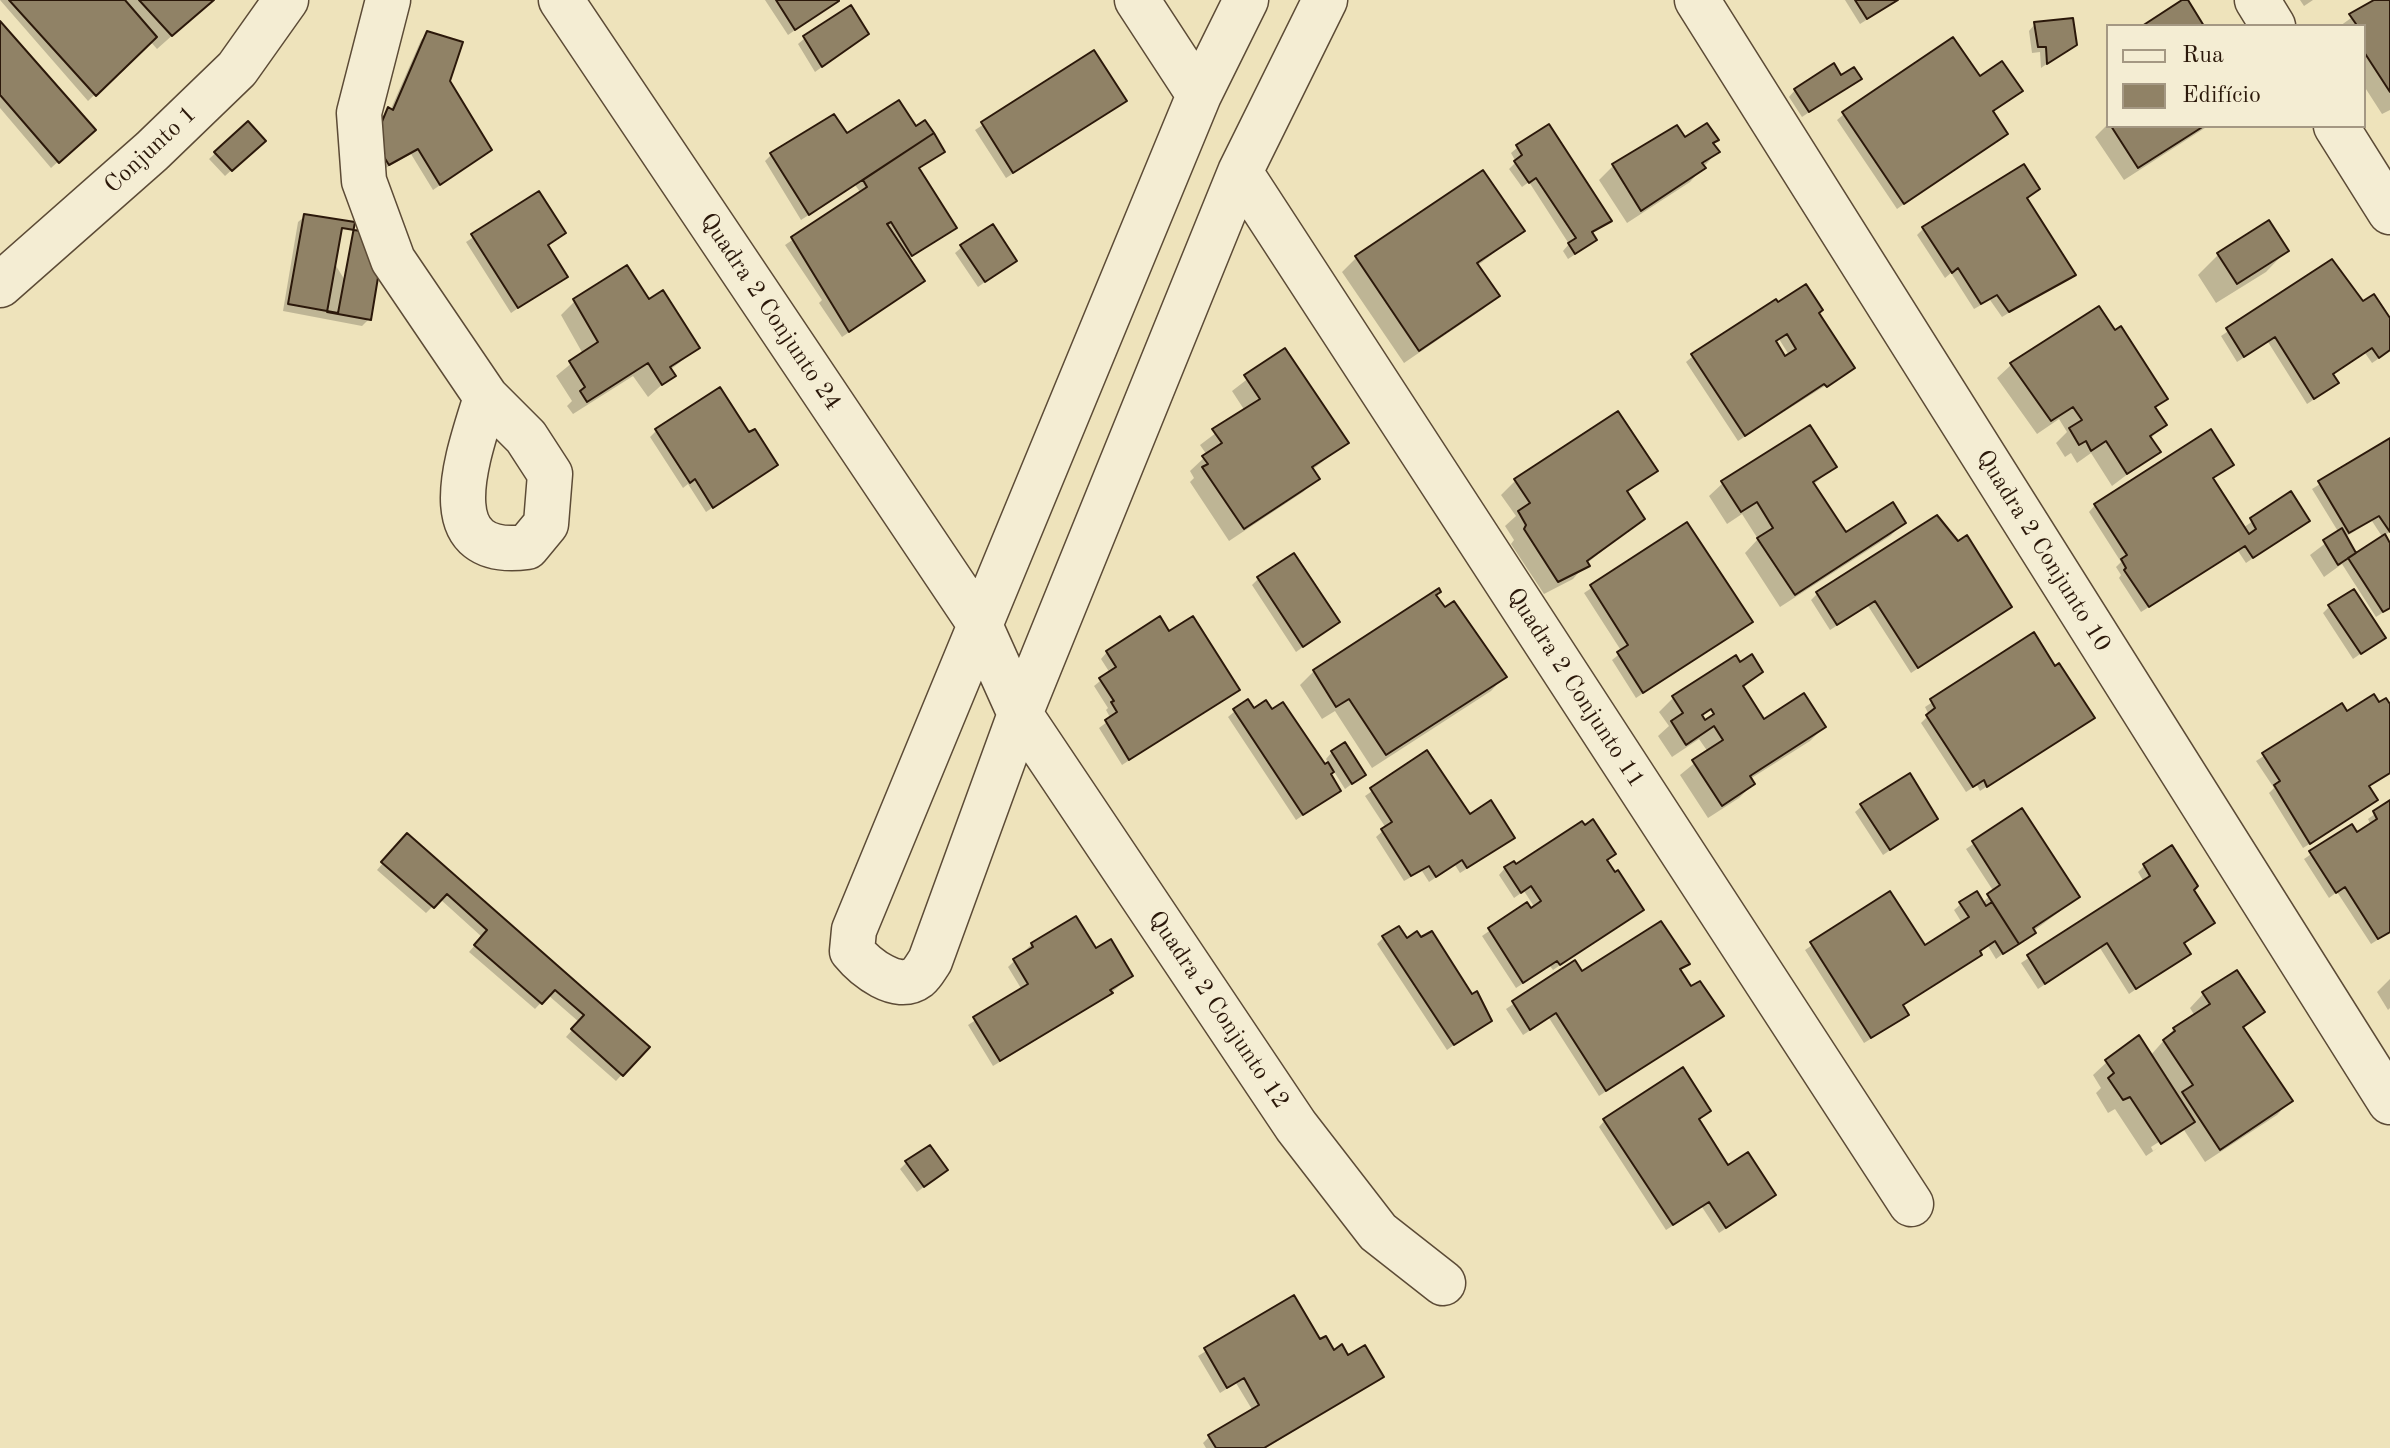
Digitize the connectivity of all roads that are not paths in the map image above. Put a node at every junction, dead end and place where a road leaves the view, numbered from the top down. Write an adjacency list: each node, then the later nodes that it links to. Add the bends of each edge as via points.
1 (286, 0): 14 (street, Conjunto 1, via 237,69)
2 (388, 0): 15 (street, via 359,113 364,181 393,260)
3 (561, 0): 16 (street, Quadra 2 Conjunto 24)
4 (1137, 0): 10 (street)
5 (1246, 0): 10 (street)
6 (1325, 0): 12 (street)
7 (1697, 0): 18 (street, Quadra 2 Conjunto 10)
8 (2257, 0): 9 (street)
9 (2272, 24)
10 (1199, 95): 16 (street)
11 (2337, 128): 13 (street)
12 (1240, 172): 17 (street); 19 (street, Quadra 2 Conjunto 11)
13 (2390, 212)
14 (0, 285)
15 (486, 397)
16 (979, 623): 17 (street, Quadra 2 Conjunto 24); 17 (street, via 854,930 852,951 864,966 900,982 918,977 930,961)
17 (1020, 714): 20 (street, Quadra 2 Conjunto 12, via 1296,1126 1378,1232)
18 (2390, 1102)
19 (1911, 1204)
20 (1443, 1283)

